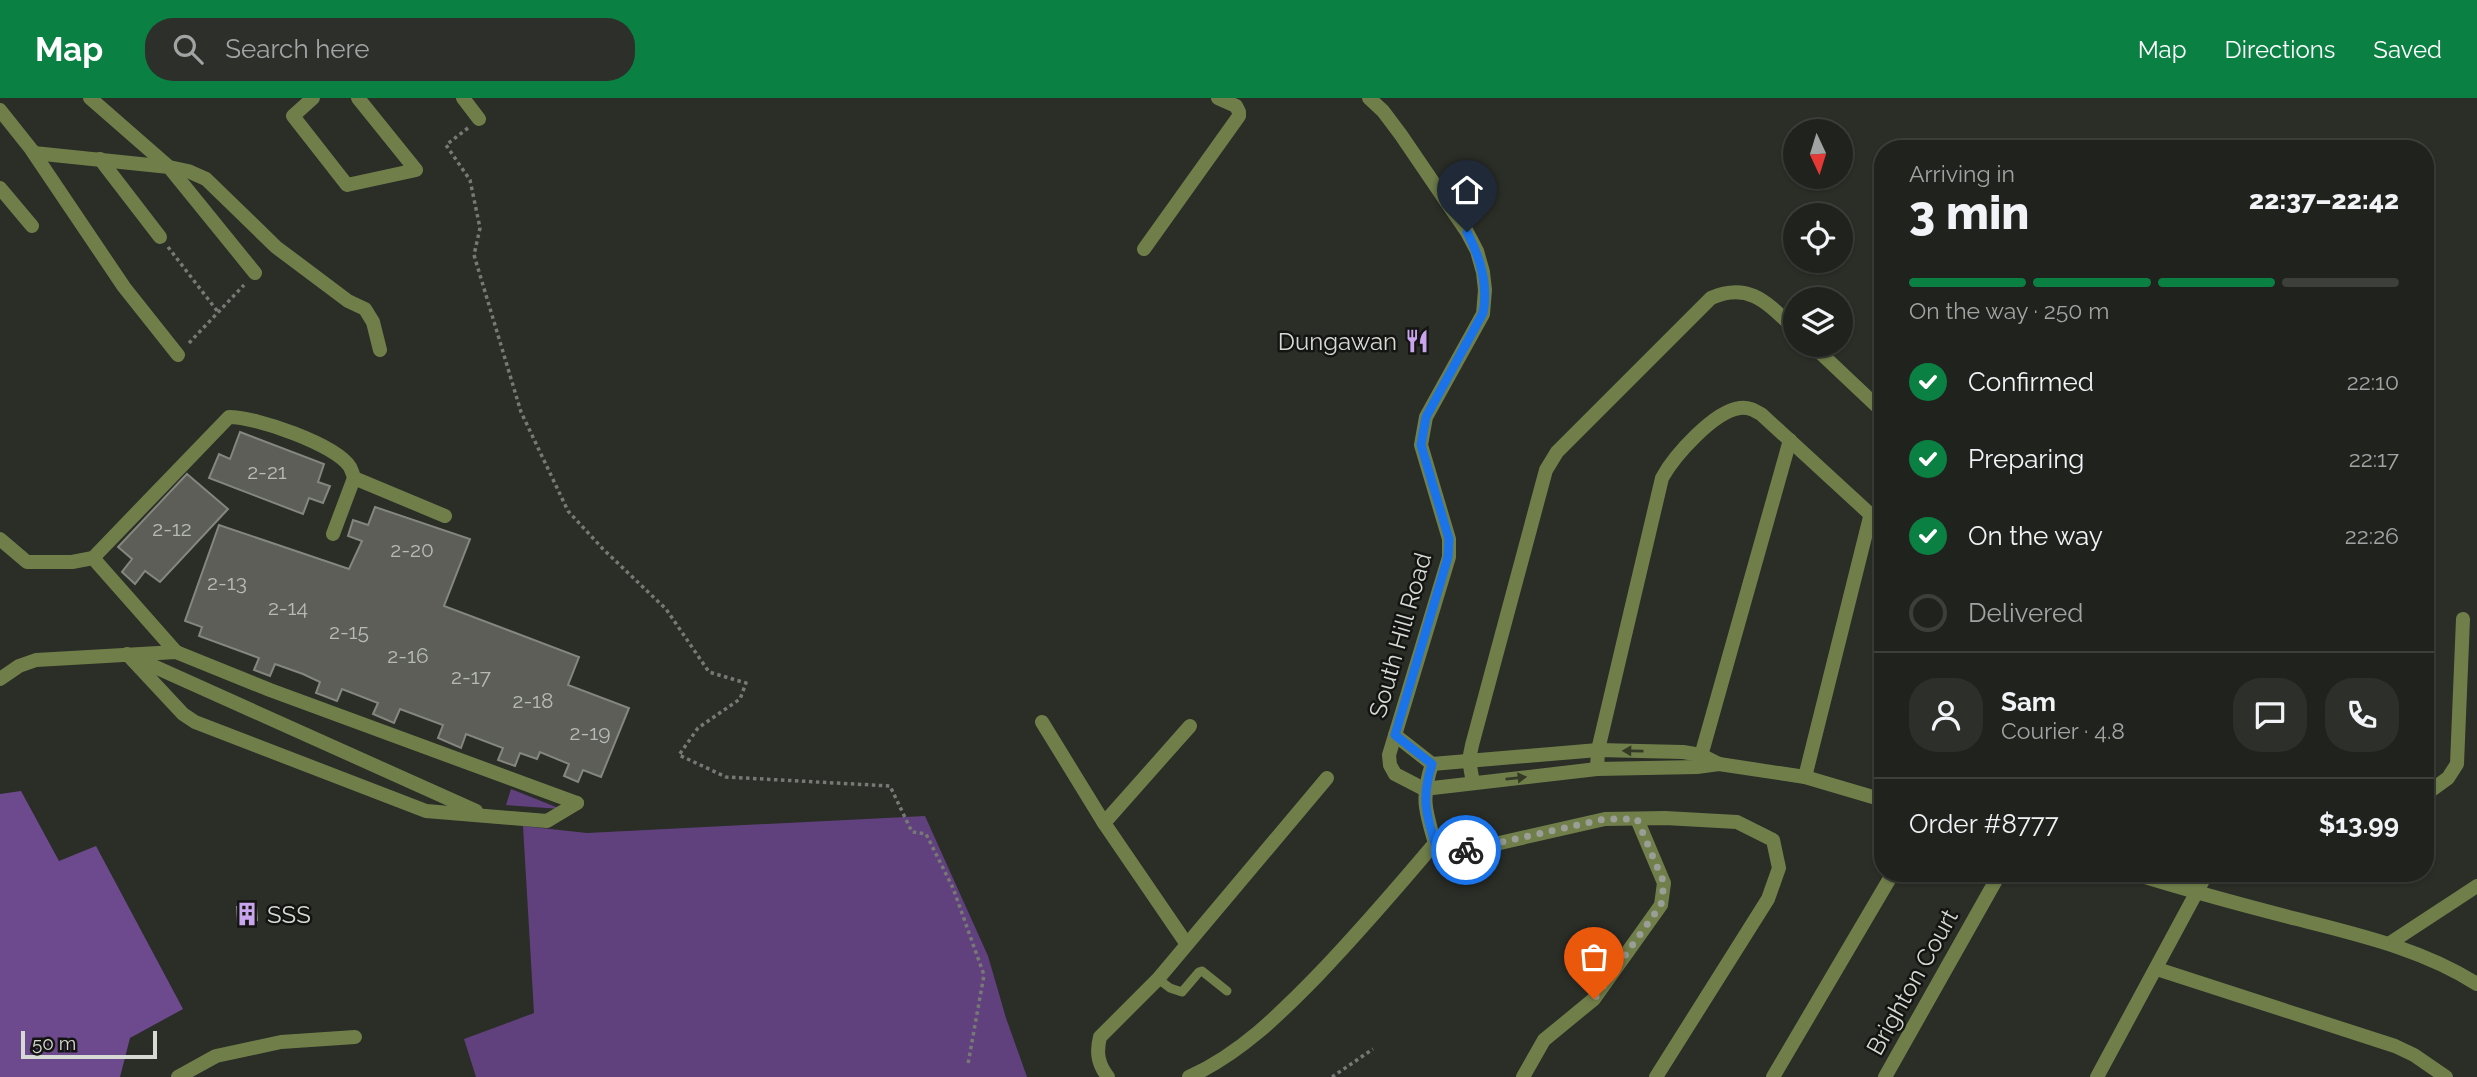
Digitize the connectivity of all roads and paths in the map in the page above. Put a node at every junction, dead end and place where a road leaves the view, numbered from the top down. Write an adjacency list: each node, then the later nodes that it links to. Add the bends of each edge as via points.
1 (90, 98): 11 (street)
2 (313, 98): 3 (street, via 292,116 347,185 416,170)
3 (358, 98)
4 (463, 98): 8 (street)
5 (1218, 98): 15 (street, via 1236,106 1239,116)
6 (1369, 98): 37 (street, South Hill Road, via 1401,135 1467,232 1477,251 1485,290 1483,313 1422,431 1421,445 1449,539 1448,557)
7 (0, 110): 9 (street)
8 (479, 119): 67 (path, via 446,145 470,180 480,228 474,255 521,412 568,511 666,609 709,672 746,683 740,699 698,728 679,755 726,777 890,786 912,832 926,834 937,855 984,975)
9 (34, 153): 10 (street); 20 (street, via 124,288)
10 (100, 159): 11 (street); 14 (street)
11 (169, 167): 16 (street); 19 (street, via 206,179 276,247 365,309)
12 (0, 188): 13 (street)
13 (32, 226)
14 (160, 237): 17 (path)
15 (1144, 249)
16 (255, 273): 17 (path)
17 (218, 312): 20 (path)
18 (1783, 318): 39 (street, via 1741,291 1711,298 1557,452 1546,470)
19 (380, 350)
20 (178, 355)
21 (1825, 357): 22 (street)
22 (1874, 404)
23 (1790, 440): 25 (street); 38 (street, via 1761,414 1737,408 1709,425 1667,468); 40 (street)
24 (354, 478): 26 (street); 28 (street); 30 (street, via 350,467 326,448 258,421 229,417)
25 (1871, 513): 27 (street); 43 (street)
26 (445, 516)
27 (1874, 516)
28 (333, 534)
29 (0, 539): 30 (street, via 27,562)
30 (93, 558): 32 (street)
31 (2463, 619): 46 (street, via 2456,764 2448,778)
32 (176, 652): 33 (street); 49 (street, via 577,803 547,821)
33 (127, 654): 34 (street, via 36,660); 49 (street); 49 (street, via 195,722 426,811)
34 (0, 679)
35 (1042, 722): 51 (street)
36 (1191, 726): 51 (street)
37 (1395, 735): 41 (street, South Hill Road); 47 (street, South Hill Road, via 1390,765 1395,774)
38 (1598, 750): 39 (street); 40 (street, one-way to 38, via 1683,752); 42 (street)
39 (1469, 760): 41 (street); 45 (street)
40 (1699, 761): 42 (street); 43 (street)
41 (1432, 764): 47 (street)
42 (1597, 769): 45 (street, one-way to 42)
43 (1805, 777): 48 (street)
44 (1327, 778): 59 (street)
45 (1473, 783): 47 (street)
46 (2434, 788)
47 (1424, 789): 52 (street)
48 (1874, 797)
49 (486, 816)
50 (1637, 819): 52 (street, via 1605,819 1460,852); 72 (street, via 1664,883 1661,905 1594,999 1544,1040); 73 (street, via 1737,822 1773,840 1779,868 1768,899)
51 (1104, 823): 59 (street)
52 (1435, 843): 70 (street, via 1284,1010 1229,1055)
53 (1888, 882): 74 (street)
54 (1995, 882): 75 (street, Brighton Court)
55 (2161, 882): 58 (street)
56 (2202, 882): 58 (street)
57 (2477, 886): 60 (street)
58 (2196, 893): 60 (street); 61 (street)
59 (1186, 943): 62 (street)
60 (2390, 943): 63 (street)
61 (2157, 969): 76 (street); 77 (street, via 2395,1046)
62 (1158, 979): 64 (lane, via 1182,992 1202,971); 69 (street, via 1100,1037 1098,1060)
63 (2477, 984)
64 (1227, 991)
65 (355, 1037): 68 (street, via 281,1042 216,1056)
66 (1373, 1049): 71 (path)
67 (968, 1064)
68 (178, 1077)
69 (1108, 1077)
70 (1189, 1077)
71 (1332, 1077)
72 (1523, 1077)
73 (1656, 1077)
74 (1773, 1077)
75 (1885, 1077)
76 (2098, 1077)
77 (2446, 1077)

